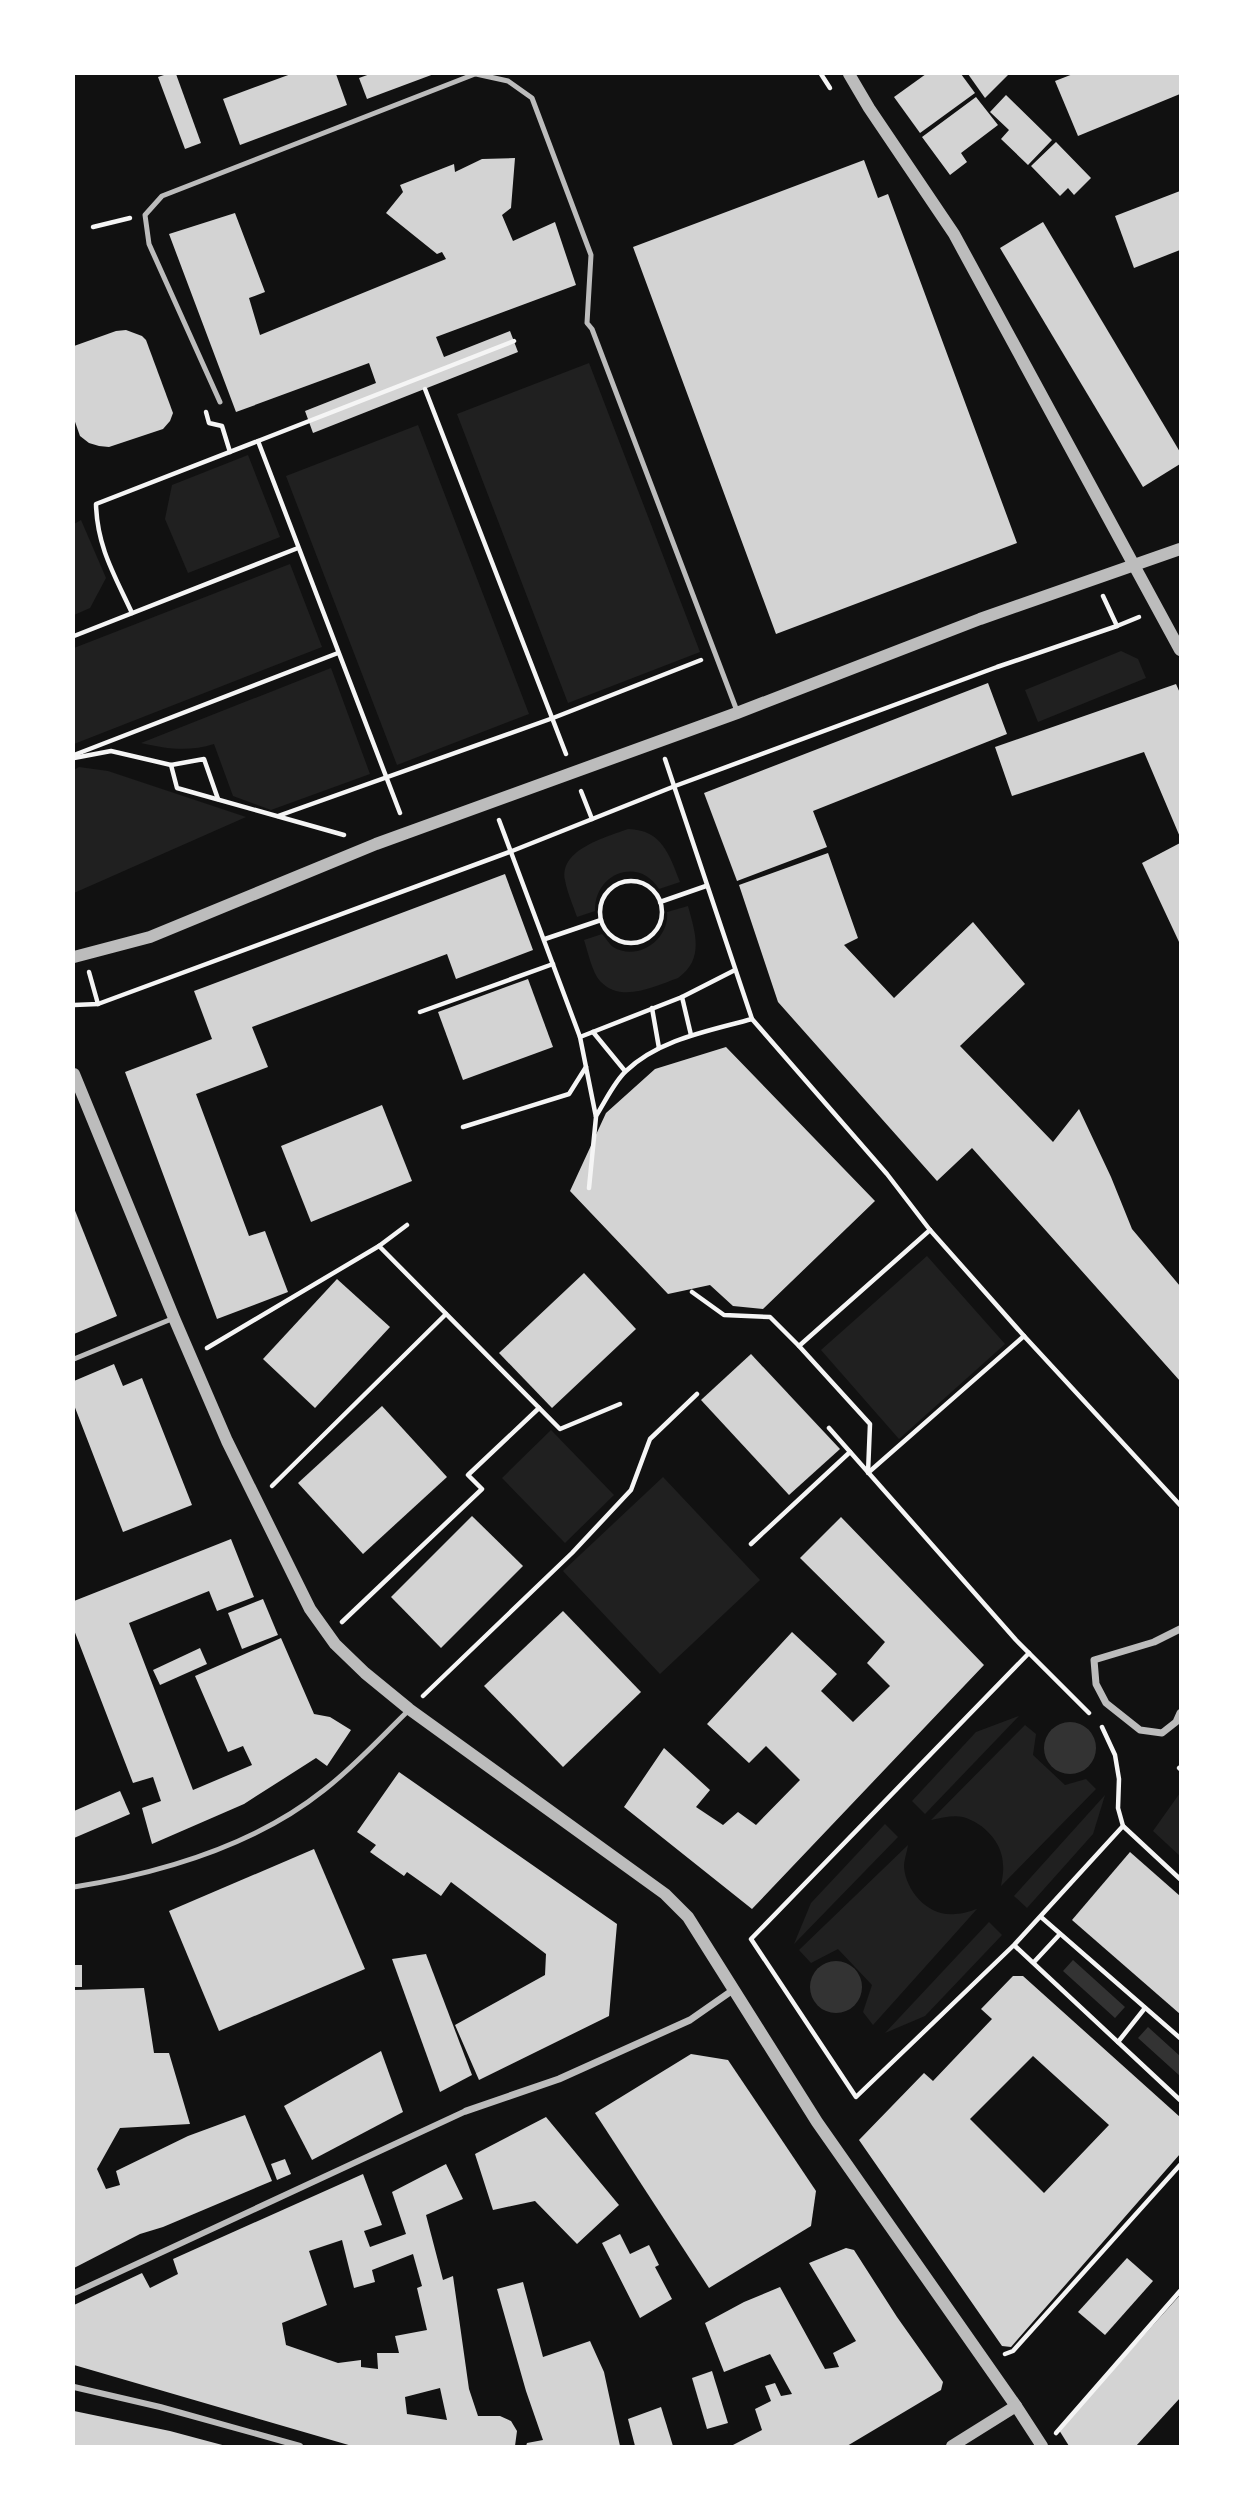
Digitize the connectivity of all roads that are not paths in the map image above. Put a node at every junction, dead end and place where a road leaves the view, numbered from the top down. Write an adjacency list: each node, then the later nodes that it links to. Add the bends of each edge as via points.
1 (475, 74): 3 (lane, via 162,196 145,215 149,243); 7 (lane, via 508,82 532,98 591,255 587,323)
2 (849, 74): 5 (street, via 954,234)
3 (220, 402)
4 (1181, 550): 5 (street)
5 (1136, 566): 6 (street); 7 (street, via 979,619)
6 (1181, 650)
7 (737, 713): 8 (street, via 376,844 150,937)
8 (79, 956)
9 (74, 1074): 10 (street)
10 (174, 1318): 11 (lane); 13 (street, via 310,1609 335,1644)
11 (74, 1359)
12 (1181, 1629): 14 (street, via 1094,1660 1096,1684 1106,1703 1140,1730 1162,1733)
13 (409, 1709): 15 (lane, via 322,1792 255,1833 148,1873); 16 (street, via 665,1894 688,1917)
14 (1181, 1713)
15 (74, 1887)
16 (733, 1990): 17 (street, via 690,2020 642,2042 559,2079); 20 (street, via 817,2122)
17 (466, 2111): 18 (street)
18 (74, 2293)
19 (74, 2387): 21 (street)
20 (1016, 2406): 22 (street); 23 (street)
21 (300, 2446)
22 (952, 2446)
23 (1042, 2446)

